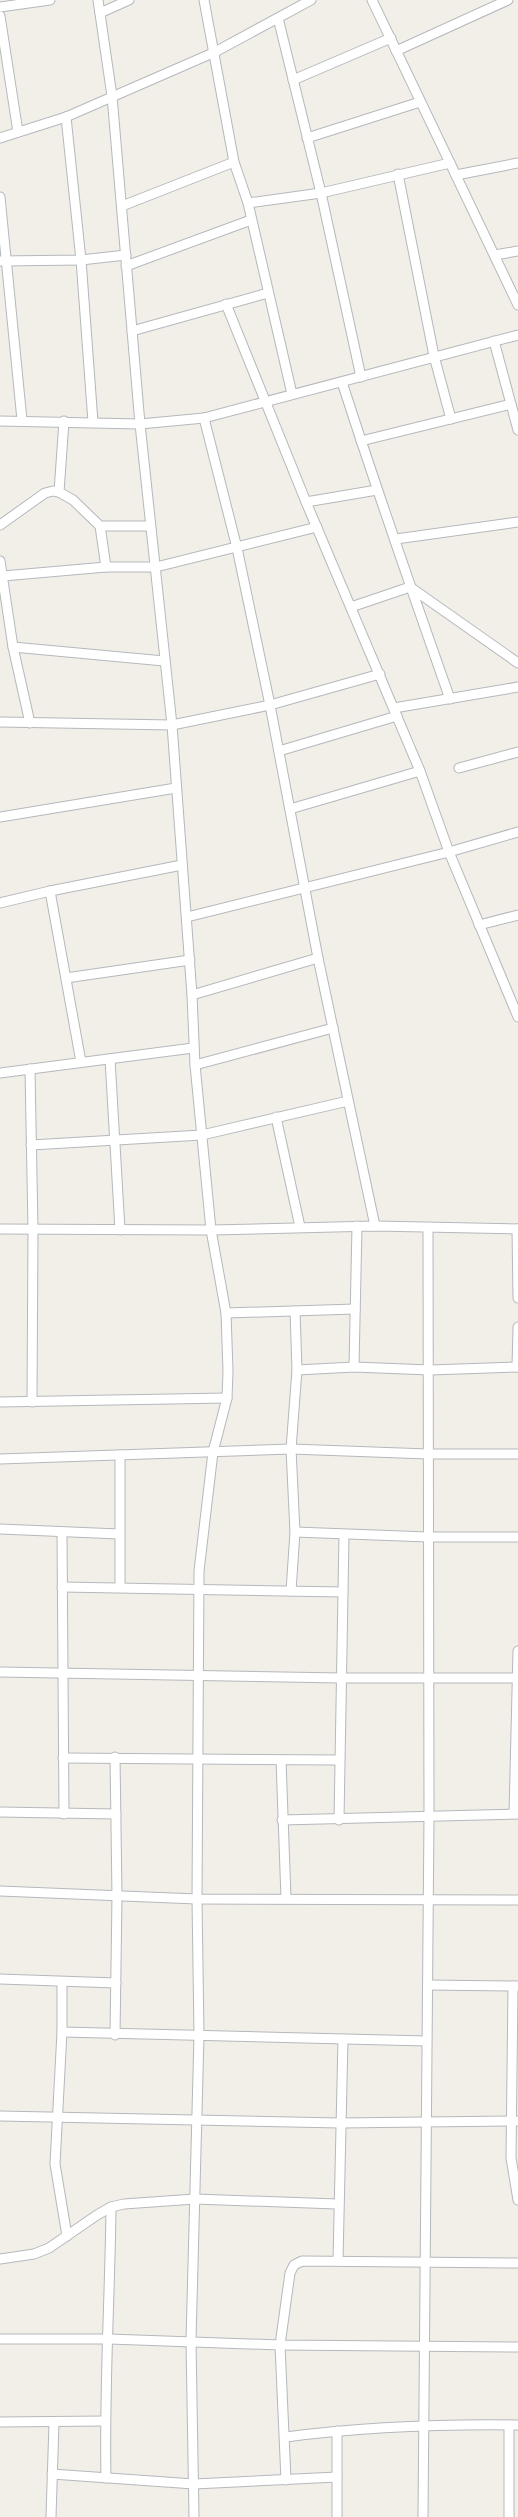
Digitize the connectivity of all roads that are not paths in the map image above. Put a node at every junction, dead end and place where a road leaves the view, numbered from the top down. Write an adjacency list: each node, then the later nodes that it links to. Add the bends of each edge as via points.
1 (50, 0): 8 (street)
2 (98, 0): 9 (street)
3 (129, 0): 9 (street)
4 (204, 0): 14 (street)
5 (311, 0): 11 (street)
6 (372, 0): 12 (street)
7 (508, 0): 13 (street)
8 (0, 7)
9 (100, 13): 16 (street)
10 (0, 16): 19 (street)
11 (278, 18): 14 (street); 15 (street)
12 (391, 38): 13 (street); 15 (street)
13 (396, 51): 17 (street)
14 (215, 52): 16 (street); 22 (street)
15 (293, 80): 21 (street)
16 (112, 96): 18 (street); 30 (street)
17 (420, 102): 21 (street); 23 (street)
18 (66, 117): 19 (street); 35 (street)
19 (18, 132): 20 (street)
20 (0, 138)
21 (307, 138): 27 (street)
22 (234, 162): 29 (street); 30 (street)
23 (450, 163): 25 (street); 26 (street)
24 (518, 163): 26 (street)
25 (398, 174): 27 (street); 44 (street)
26 (456, 175): 34 (street)
27 (321, 192): 29 (street); 45 (street)
28 (0, 197): 36 (street)
29 (248, 203): 31 (street)
30 (122, 206): 33 (street)
31 (251, 220): 37 (street); 38 (street)
32 (518, 251): 34 (street)
33 (126, 255): 35 (street); 37 (street)
34 (495, 256): 40 (street)
35 (81, 260): 36 (street); 55 (street)
36 (3, 261): 52 (street)
37 (126, 266): 41 (street)
38 (268, 293): 39 (street); 47 (street)
39 (226, 304): 41 (street); 48 (street)
40 (518, 305)
41 (132, 331): 56 (street)
42 (518, 335): 43 (street)
43 (494, 341): 44 (street); 49 (street)
44 (434, 356): 45 (street); 51 (street)
45 (361, 377): 46 (street)
46 (342, 382): 47 (street); 58 (street)
47 (292, 394): 48 (street)
48 (265, 401): 50 (street); 61 (street)
49 (511, 404): 51 (street); 57 (street)
50 (204, 418): 56 (street); 68 (street)
51 (451, 419): 58 (street)
52 (22, 420): 53 (street); 54 (street)
53 (0, 421)
54 (64, 421): 55 (street); 60 (street)
55 (93, 422): 56 (street)
56 (140, 424): 65 (street)
57 (518, 430)
58 (361, 441): 59 (street)
59 (376, 490): 61 (street); 67 (street)
60 (59, 492): 62 (street, via 45,493); 64 (street, via 73,500)
61 (306, 502): 66 (street)
62 (0, 522)
63 (518, 522): 67 (street)
64 (100, 526): 65 (street); 70 (street)
65 (150, 526): 71 (street)
66 (317, 527): 68 (street); 74 (street)
67 (396, 539): 73 (street)
68 (237, 548): 71 (street); 81 (street)
69 (0, 560): 72 (street)
70 (106, 567): 71 (street); 72 (street)
71 (156, 567): 76 (street)
72 (3, 576): 75 (street)
73 (410, 587): 74 (street); 77 (street); 80 (street)
74 (351, 606): 78 (street)
75 (13, 646): 76 (street); 84 (street)
76 (164, 661): 85 (street)
77 (518, 664)
78 (380, 674): 81 (street); 82 (street)
79 (518, 687): 80 (street)
80 (450, 699): 82 (street)
81 (270, 705): 85 (street); 86 (street)
82 (396, 712): 86 (street); 89 (street)
83 (0, 722): 84 (street)
84 (30, 723): 85 (street)
85 (172, 725): 90 (street)
86 (279, 751): 91 (street)
87 (518, 752): 88 (street)
88 (459, 768)
89 (420, 772): 91 (street); 94 (street)
90 (176, 788): 92 (street); 95 (street)
91 (290, 809): 96 (street)
92 (0, 817)
93 (518, 832): 94 (street)
94 (450, 852): 96 (street); 101 (street)
95 (182, 865): 97 (street); 100 (street)
96 (306, 888): 100 (street); 102 (street)
97 (50, 891): 98 (street); 104 (street)
98 (0, 903)
99 (518, 914): 101 (street)
100 (187, 917): 103 (street)
101 (479, 925): 105 (street)
102 (318, 958): 106 (street); 108 (street)
103 (190, 960): 104 (street); 106 (street)
104 (66, 978): 111 (street)
105 (513, 994): 107 (street)
106 (192, 995): 109 (street)
107 (518, 1017)
108 (333, 1028): 112 (street); 115 (street)
109 (193, 1048): 110 (street); 112 (street)
110 (110, 1059): 111 (street); 118 (street)
111 (81, 1062): 113 (street)
112 (195, 1065): 117 (street)
113 (30, 1069): 114 (street); 119 (street)
114 (0, 1073)
115 (348, 1101): 116 (street); 121 (street)
116 (276, 1117): 117 (street); 122 (street)
117 (202, 1135): 118 (street); 128 (street)
118 (116, 1140): 119 (street); 127 (street)
119 (31, 1145): 126 (street)
120 (357, 1226): 121 (street); 122 (street); 130 (street)
121 (375, 1226): 123 (street)
122 (300, 1227): 128 (street)
123 (428, 1228): 125 (street); 137 (street)
124 (0, 1229): 126 (street)
125 (518, 1229): 129 (street)
126 (33, 1230): 127 (street); 140 (street)
127 (120, 1230): 128 (street)
128 (211, 1230): 132 (street)
129 (518, 1298)
130 (355, 1309): 131 (street); 134 (street)
131 (295, 1311): 132 (street); 136 (street)
132 (226, 1313): 138 (street)
133 (518, 1327): 135 (street)
134 (354, 1367): 136 (street); 137 (street)
135 (518, 1367): 137 (street)
136 (297, 1370): 141 (street)
137 (430, 1370): 143 (street)
138 (227, 1398): 140 (street); 142 (street)
139 (0, 1402): 140 (street)
140 (32, 1402)
141 (292, 1449): 142 (street); 143 (street); 149 (street)
142 (213, 1452): 145 (street); 156 (street, via 199,1571)
143 (428, 1454): 144 (street); 152 (street)
144 (518, 1454)
145 (120, 1455): 146 (street); 150 (street)
146 (0, 1458)
147 (0, 1529): 148 (street)
148 (62, 1532): 150 (street); 154 (street)
149 (295, 1532): 151 (street); 157 (street)
150 (118, 1534): 155 (street)
151 (344, 1535): 152 (street); 158 (street)
152 (428, 1537): 153 (street); 163 (street)
153 (518, 1537)
154 (62, 1587): 155 (street); 161 (street)
155 (120, 1587): 156 (street)
156 (199, 1591): 157 (street); 162 (street)
157 (291, 1592): 158 (street)
158 (343, 1592): 164 (street)
159 (518, 1651): 165 (street)
160 (0, 1672): 161 (street)
161 (63, 1672): 162 (street); 169 (street)
162 (200, 1676): 164 (street); 168 (street)
163 (429, 1677): 164 (street); 165 (street); 176 (street)
164 (341, 1678): 171 (street)
165 (518, 1678): 166 (street)
166 (517, 1756): 175 (street)
167 (115, 1757): 168 (street); 169 (street); 174 (street)
168 (198, 1757): 170 (street); 182 (street)
169 (63, 1758): 173 (street)
170 (281, 1760): 171 (street); 177 (street)
171 (339, 1760): 178 (street)
172 (0, 1812): 173 (street)
173 (64, 1814): 174 (street)
174 (116, 1814): 180 (street)
175 (516, 1814): 176 (street)
176 (428, 1817): 178 (street); 183 (street)
177 (282, 1820): 178 (street); 181 (street)
178 (339, 1820)
179 (0, 1891): 180 (street)
180 (117, 1896): 182 (street); 187 (street)
181 (286, 1898): 182 (street); 183 (street)
182 (197, 1899): 192 (street)
183 (428, 1899): 184 (street); 188 (street)
184 (518, 1900)
185 (0, 1979): 186 (street)
186 (62, 1982): 187 (street); 190 (street)
187 (116, 1983): 191 (street)
188 (428, 1985): 189 (street); 194 (street)
189 (516, 1986): 195 (street)
190 (62, 2032): 191 (street); 197 (street)
191 (115, 2035): 192 (street)
192 (199, 2035): 193 (street); 198 (street)
193 (343, 2039): 194 (street); 200 (street)
194 (426, 2041): 201 (street)
195 (516, 2042): 199 (street)
196 (0, 2116): 197 (street)
197 (57, 2118): 198 (street); 206 (street, via 55,2164)
198 (197, 2121): 200 (street); 202 (street)
199 (515, 2121): 201 (street); 203 (street, via 511,2158)
200 (340, 2123): 201 (street); 204 (street)
201 (425, 2123): 209 (street)
202 (195, 2199): 204 (street); 205 (street); 213 (street)
203 (518, 2200)
204 (337, 2204): 208 (street)
205 (111, 2207): 206 (street); 212 (street)
206 (67, 2236): 207 (street, via 34,2254)
207 (0, 2259)
208 (338, 2260): 209 (street); 214 (street, via 302,2261 294,2265 290,2273)
209 (424, 2261): 210 (street); 215 (street)
210 (518, 2263)
211 (0, 2339): 212 (street)
212 (109, 2339): 213 (street); 218 (street)
213 (191, 2341): 214 (street); 228 (street)
214 (280, 2344): 215 (street); 223 (street)
215 (424, 2345): 216 (street); 221 (street)
216 (518, 2347)
217 (0, 2422): 219 (street)
218 (105, 2422): 219 (street); 226 (street)
219 (54, 2423): 224 (street)
220 (513, 2425): 221 (street); 229 (street)
221 (424, 2426): 222 (street); 233 (street)
222 (337, 2430): 223 (street); 225 (street)
223 (286, 2437): 227 (street)
224 (52, 2474): 226 (street); 230 (street)
225 (337, 2477): 227 (street); 232 (street)
226 (106, 2478): 228 (street)
227 (286, 2480): 228 (street)
228 (194, 2484): 231 (street)
229 (514, 2485): 234 (street)
230 (51, 2517)
231 (194, 2517)
232 (337, 2517)
233 (423, 2517)
234 (509, 2517)

